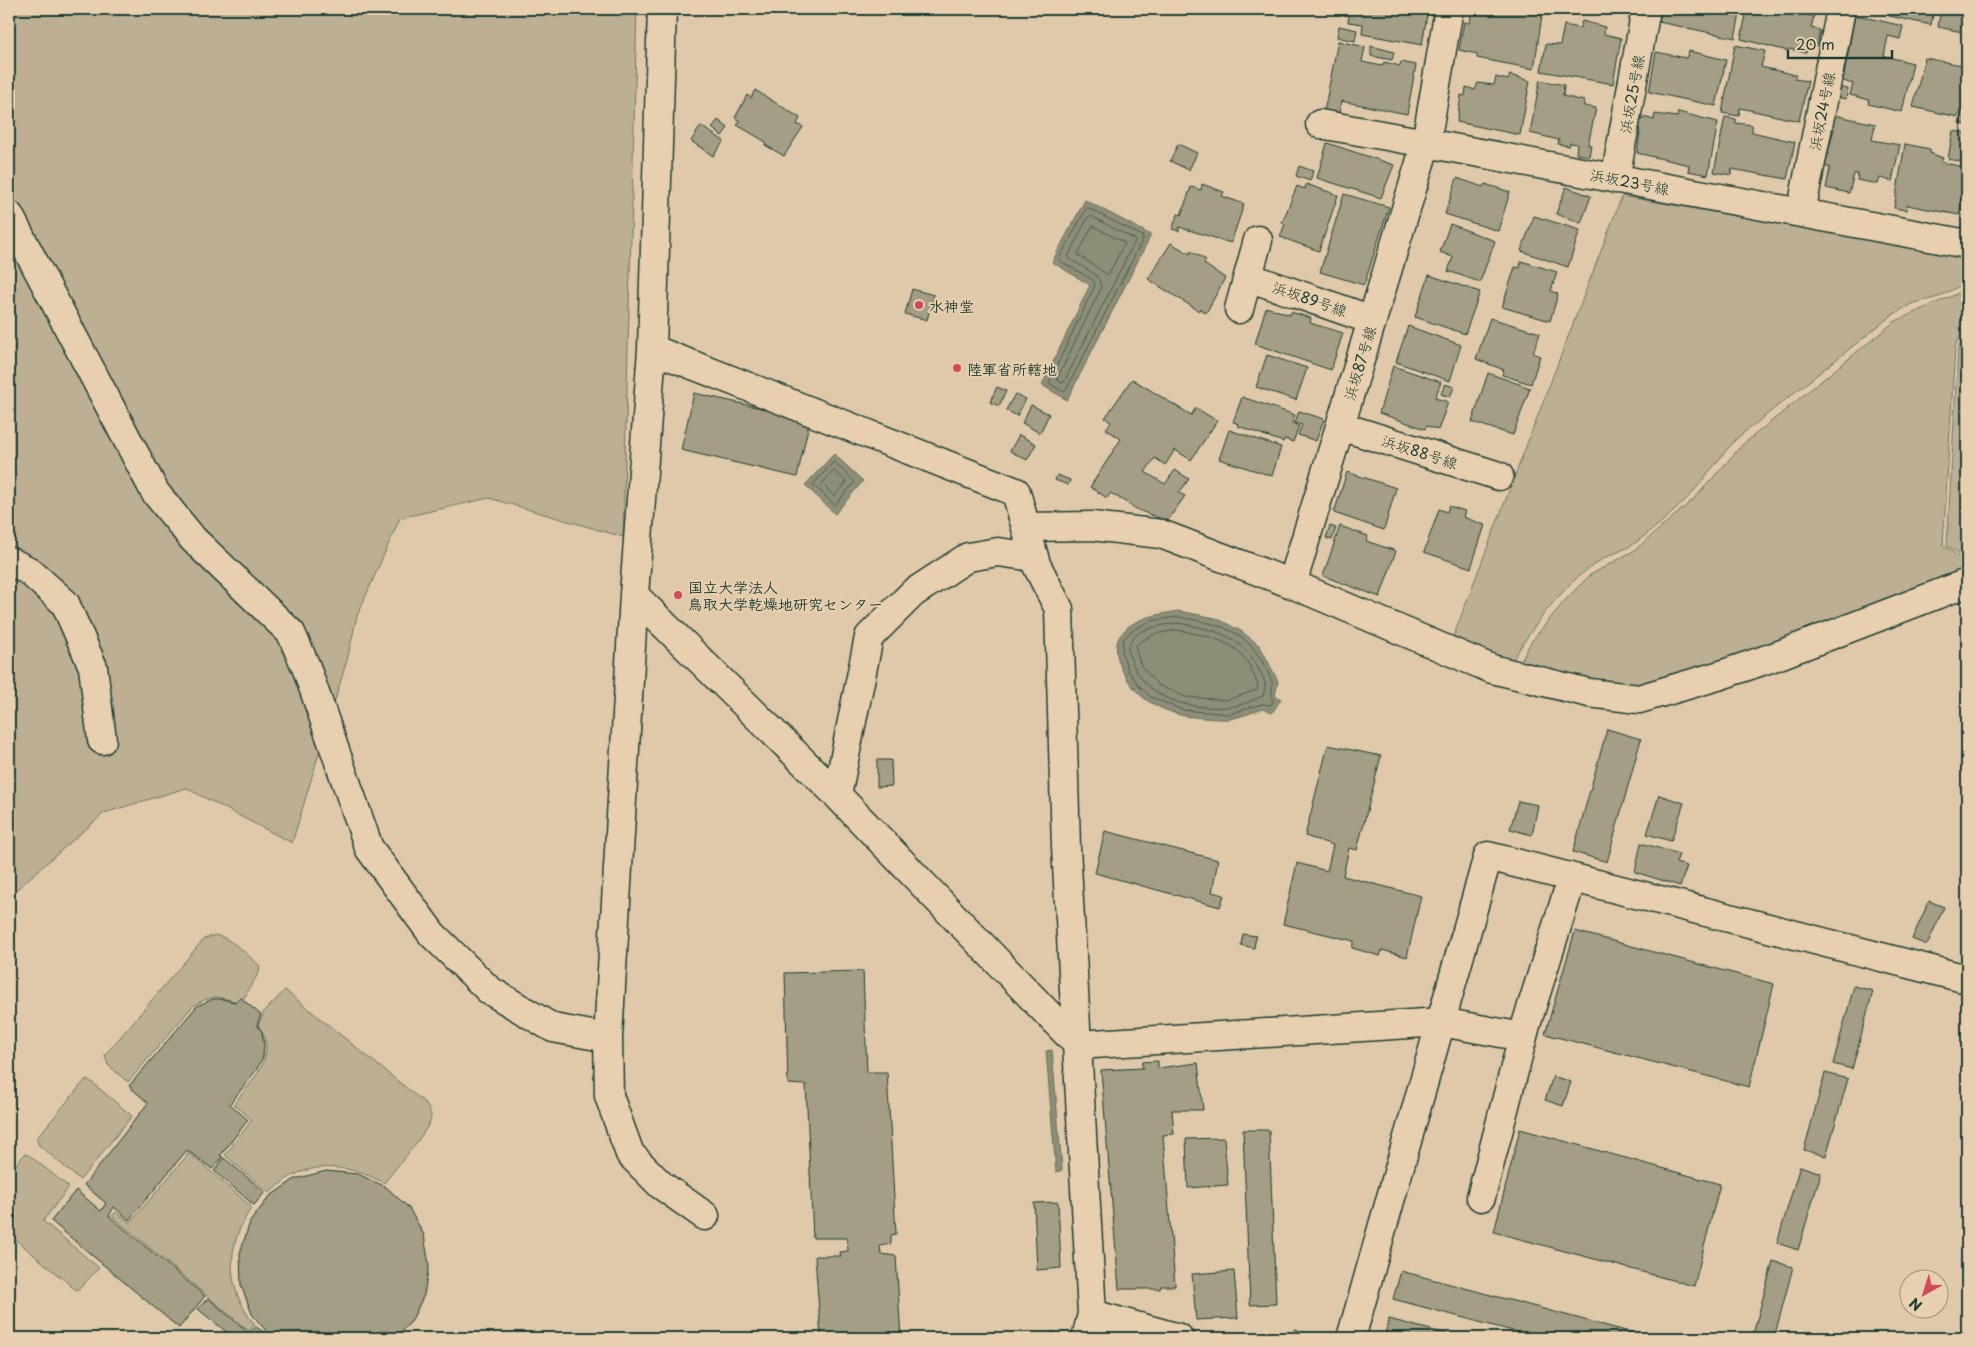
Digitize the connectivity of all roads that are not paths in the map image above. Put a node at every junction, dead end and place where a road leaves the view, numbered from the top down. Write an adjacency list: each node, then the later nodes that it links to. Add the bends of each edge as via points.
1 (662, 9): 15 (street)
2 (1449, 9): 6 (street)
3 (1646, 9): 7 (street, 浜坂25号線)
4 (1841, 9): 8 (street, 浜坂24号線)
5 (1320, 124): 6 (street, 浜坂23号線)
6 (1426, 143): 7 (street, 浜坂23号線); 14 (street, 浜坂87号線)
7 (1616, 179): 8 (street, 浜坂23号線)
8 (1801, 213): 11 (street, 浜坂23号線)
9 (9, 215): 30 (street, via 155,492 194,538 291,633 306,667 369,848 409,903 432,934 489,990 553,1028)
10 (1258, 240): 12 (street)
11 (1967, 244)
12 (1248, 277): 13 (street); 14 (street, 浜坂89号線)
13 (1239, 309)
14 (1372, 320): 16 (street, 浜坂87号線)
15 (652, 348): 18 (street, via 1016,492); 23 (street)
16 (1340, 426): 17 (street, 浜坂88号線); 22 (street, 浜坂87号線)
17 (1499, 476)
18 (1026, 527): 19 (street); 22 (street, via 1092,526 1160,534)
19 (1034, 557): 25 (street, via 998,552 968,556 913,593 869,637); 31 (street, via 1059,609 1066,847)
20 (9, 561): 24 (street, via 29,571 65,603 93,667)
21 (1967, 583): 22 (street, via 1779,655 1639,699 1589,693 1492,669)
22 (1292, 584)
23 (634, 595): 25 (street); 30 (street)
24 (102, 740)
25 (837, 795): 31 (street)
26 (1572, 878): 27 (street); 28 (street, via 1488,856); 29 (street)
27 (1967, 979)
28 (1440, 1022): 29 (street); 31 (street); 36 (street)
29 (1523, 1037): 32 (street)
30 (608, 1038): 33 (street, via 609,1096 630,1154 661,1185)
31 (1078, 1045): 34 (street)
32 (1482, 1197)
33 (705, 1216)
34 (1089, 1326): 35 (street)
35 (1178, 1338)
36 (1351, 1338)

